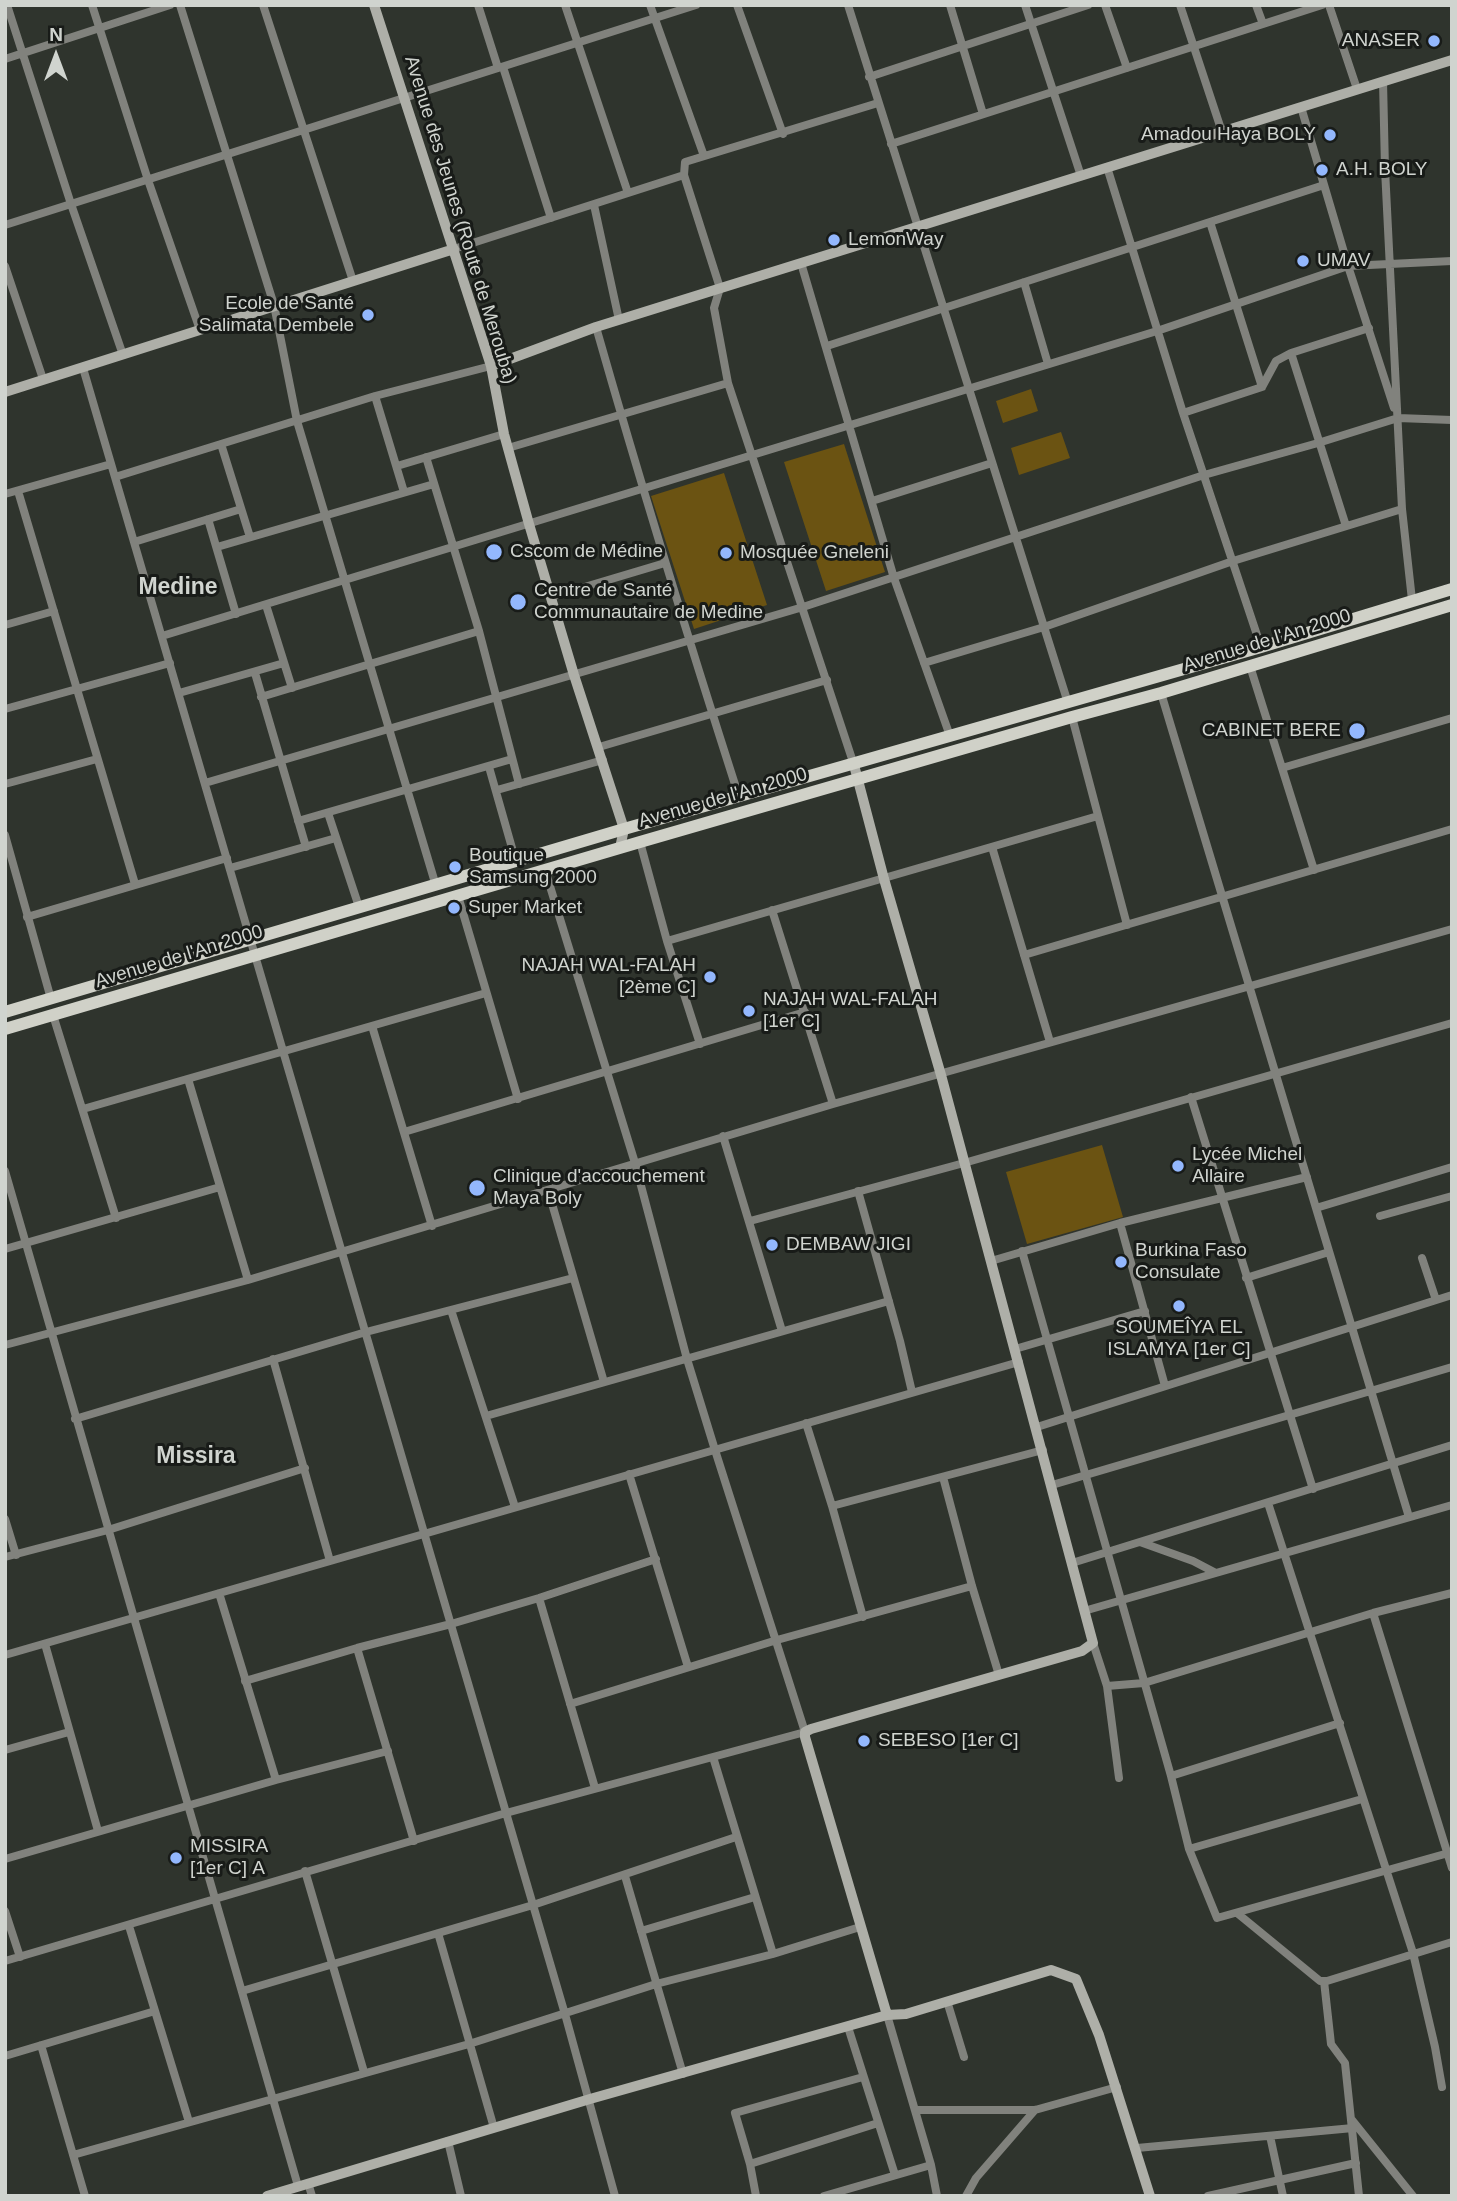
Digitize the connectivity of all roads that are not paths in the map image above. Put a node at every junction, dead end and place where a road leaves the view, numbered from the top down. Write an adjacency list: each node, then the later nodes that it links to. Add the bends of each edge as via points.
1 (7, 5): 28 (street)
2 (92, 5): 24 (street)
3 (170, 5): 24 (street)
4 (180, 5): 45 (street)
5 (263, 5): 41 (street)
6 (374, 5): 37 (main road, Avenue des Jeunes (Route de Merouba))
7 (478, 5): 31 (street)
8 (565, 5): 25 (street)
9 (650, 5): 21 (street)
10 (696, 5): 21 (street)
11 (737, 5): 43 (street)
12 (848, 5): 33 (street)
13 (950, 5): 27 (street)
14 (1025, 5): 22 (street)
15 (1088, 5): 22 (street)
16 (1105, 5): 32 (street)
17 (1180, 5): 26 (street)
18 (1256, 5): 23 (street)
19 (1322, 5): 23 (street)
20 (1329, 5): 35 (street)
21 (654, 19): 25 (street); 46 (street)
22 (1030, 24): 27 (street); 36 (street)
23 (1263, 24): 26 (street)
24 (99, 28): 28 (street); 50 (street)
25 (577, 43): 31 (street); 52 (street)
26 (1194, 46): 32 (street); 42 (street)
27 (962, 47): 33 (street); 40 (street)
28 (22, 53): 29 (street); 53 (street)
29 (5, 59)
30 (1452, 60): 34 (main road)
31 (501, 67): 37 (street); 55 (street)
32 (1127, 68): 36 (street)
33 (869, 77): 38 (street)
34 (1383, 81): 35 (main road); 63 (street)
35 (1357, 89): 39 (main road)
36 (1053, 92): 40 (street); 49 (street)
37 (405, 98): 41 (street); 60 (main road, Avenue des Jeunes (Route de Merouba))
38 (878, 103): 43 (street); 44 (street)
39 (1301, 107): 42 (main road); 51 (street)
40 (983, 114): 44 (street)
41 (303, 131): 45 (street); 66 (street)
42 (1222, 132): 47 (main road)
43 (783, 134): 46 (street)
44 (891, 144): 58 (street)
45 (226, 155): 50 (street); 70 (street)
46 (704, 156): 48 (street, via 685,162)
47 (1107, 167): 49 (main road); 59 (street)
48 (684, 176): 52 (street); 68 (street)
49 (1081, 176): 58 (main road)
50 (148, 180): 53 (street); 75 (street)
51 (1324, 185): 56 (street); 65 (street)
52 (628, 193): 54 (street)
53 (71, 204): 57 (street); 79 (street)
54 (594, 205): 55 (street); 72 (street)
55 (551, 218): 60 (street)
56 (1210, 222): 59 (street); 69 (street)
57 (5, 225)
58 (917, 227): 62 (main road); 71 (street)
59 (1131, 248): 67 (street); 76 (street)
60 (454, 249): 66 (main road); 81 (main road, Avenue des Jeunes (Route de Merouba))
61 (1452, 261): 63 (street)
62 (801, 263): 68 (main road); 77 (street)
63 (1391, 263): 65 (street); 91 (street)
64 (5, 266): 83 (street)
65 (1348, 266): 69 (street); 74 (street)
66 (353, 281): 70 (main road)
67 (1024, 282): 71 (street); 80 (street)
68 (720, 288): 72 (main road); 84 (street, via 714,308)
69 (1237, 302): 76 (street); 85 (street)
70 (274, 305): 75 (main road); 93 (street)
71 (943, 307): 77 (street); 86 (street)
72 (619, 320): 73 (main road)
73 (596, 327): 81 (main road); 90 (street)
74 (1369, 328): 78 (street); 91 (street)
75 (200, 330): 79 (main road)
76 (1157, 331): 80 (street); 89 (street)
77 (827, 346): 94 (street)
78 (1291, 353): 85 (street, via 1276,361); 96 (street)
79 (123, 355): 82 (main road)
80 (1048, 364): 86 (street)
81 (491, 366): 88 (street); 95 (main road, Avenue des Jeunes (Route de Merouba))
82 (83, 368): 83 (main road); 102 (street)
83 (43, 379): 87 (main road)
84 (728, 383): 90 (street); 99 (street)
85 (1262, 387): 89 (street)
86 (968, 388): 94 (street); 101 (street)
87 (5, 392)
88 (376, 396): 93 (street); 103 (street)
89 (1183, 413): 104 (street)
90 (621, 415): 98 (street); 107 (street)
91 (1398, 418): 92 (street); 96 (street); 113 (street)
92 (1452, 420)
93 (297, 421): 97 (street); 114 (street)
94 (850, 425): 99 (street); 111 (street)
95 (504, 434): 98 (main road, Avenue des Jeunes (Route de Merouba)); 100 (street)
96 (1318, 443): 104 (street); 117 (street)
97 (220, 444): 105 (street); 112 (street)
98 (508, 448): 116 (main road, Avenue des Jeunes (Route de Merouba))
99 (753, 455): 107 (street); 132 (street)
100 (426, 457): 103 (street); 106 (street)
101 (992, 463): 111 (street); 119 (street)
102 (111, 464): 105 (street); 108 (street)
103 (397, 466): 109 (street)
104 (1203, 475): 119 (street); 123 (street)
105 (115, 477): 120 (street)
106 (434, 484): 109 (street); 122 (street)
107 (643, 489): 116 (street); 124 (street)
108 (18, 491): 110 (street); 133 (street)
109 (404, 492): 114 (street)
110 (5, 494)
111 (872, 502): 125 (street)
112 (242, 509): 115 (street); 118 (street)
113 (1402, 509): 117 (street); 129 (street)
114 (325, 514): 118 (street); 126 (street)
115 (208, 519): 120 (street); 121 (street)
116 (529, 524): 122 (street); 128 (main road, Avenue des Jeunes (Route de Merouba))
117 (1346, 526): 123 (street)
118 (250, 537): 121 (street)
119 (1016, 538): 125 (street); 136 (street)
120 (134, 542): 138 (street)
121 (217, 547): 134 (street)
122 (454, 547): 126 (street); 137 (street)
123 (1233, 561): 136 (street); 140 (street)
124 (665, 563): 128 (street); 139 (street)
125 (894, 578): 132 (street); 143 (street)
126 (345, 580): 130 (street); 144 (street)
127 (1452, 589): 129 (main road, Avenue de l'An 2000)
128 (551, 597): 147 (main road, Avenue des Jeunes (Route de Merouba))
129 (1412, 600): 140 (main road, Avenue de l'An 2000)
130 (266, 604): 134 (street); 142 (street)
131 (1452, 605): 145 (main road, Avenue de l'An 2000)
132 (803, 607): 139 (street); 148 (street)
133 (54, 611): 135 (street); 150 (street)
134 (236, 614): 138 (street)
135 (5, 625)
136 (1044, 627): 143 (street); 155 (street)
137 (479, 631): 144 (street); 154 (street)
138 (162, 636): 141 (street)
139 (691, 640): 147 (street); 157 (street)
140 (1261, 647): 155 (main road, Avenue de l'An 2000)
141 (170, 663): 150 (street); 151 (street)
142 (284, 663): 146 (street); 149 (street)
143 (924, 663): 161 (street)
144 (370, 664): 149 (street); 160 (street)
145 (1250, 666): 152 (main road, Avenue de l'An 2000); 169 (street)
146 (255, 673): 151 (street); 153 (street)
147 (574, 675): 154 (street); 162 (main road, Avenue des Jeunes (Route de Merouba))
148 (827, 680): 157 (street); 167 (street)
149 (292, 688): 153 (street)
150 (76, 689): 156 (street); 163 (street)
151 (179, 693): 171 (street)
152 (1161, 693): 158 (main road, Avenue de l'An 2000); 197 (street)
153 (261, 697): 166 (street)
154 (497, 697): 160 (street); 164 (street)
155 (1068, 703): 161 (main road, Avenue de l'An 2000)
156 (5, 709)
157 (713, 715): 162 (street); 176 (street)
158 (1072, 717): 170 (main road, Avenue de l'An 2000); 178 (street)
159 (1452, 718): 169 (street)
160 (389, 730): 166 (street); 175 (street)
161 (950, 736): 167 (main road, Avenue de l'An 2000)
162 (599, 747): 165 (main road, Avenue des Jeunes (Route de Merouba))
163 (97, 759): 172 (street); 194 (street)
164 (512, 759): 168 (street); 173 (street)
165 (603, 760): 173 (street); 181 (main road, Avenue des Jeunes (Route de Merouba))
166 (281, 762): 171 (street); 179 (street)
167 (854, 765): 170 (main road); 176 (main road, Avenue de l'An 2000)
168 (489, 767): 174 (street); 175 (street)
169 (1282, 768): 192 (street)
170 (858, 779): 184 (main road, Avenue de l'An 2000); 193 (main road)
171 (205, 783): 188 (street)
172 (5, 784)
173 (519, 784): 174 (street)
174 (497, 790): 189 (street)
175 (408, 791): 177 (street); 195 (street)
176 (739, 797): 181 (main road, Avenue de l'An 2000)
177 (328, 813): 179 (street); 183 (street)
178 (1098, 816): 186 (street); 201 (street)
179 (298, 821): 185 (street)
180 (1452, 829): 192 (street)
181 (624, 830): 187 (main road, Avenue des Jeunes (Route de Merouba)); 189 (main road, Avenue de l'An 2000)
182 (5, 835): 200 (street)
183 (336, 838): 185 (street); 198 (street)
184 (640, 842): 187 (main road, Avenue de l'An 2000); 204 (street)
185 (306, 847): 190 (street)
186 (992, 847): 193 (street); 206 (street)
187 (620, 848): 191 (main road, Avenue de l'An 2000)
188 (227, 858): 190 (street); 194 (street)
189 (516, 862): 195 (main road, Avenue de l'An 2000)
190 (230, 868): 203 (street)
191 (545, 870): 196 (main road, Avenue de l'An 2000); 219 (street)
192 (1314, 870): 197 (street)
193 (884, 879): 199 (street); 221 (main road)
194 (135, 884): 200 (street)
195 (436, 886): 198 (main road, Avenue de l'An 2000)
196 (458, 896): 205 (main road, Avenue de l'An 2000); 208 (street)
197 (1223, 897): 201 (street); 207 (street)
198 (359, 907): 203 (main road, Avenue de l'An 2000)
199 (772, 911): 204 (street); 211 (street)
200 (27, 917): 209 (street)
201 (1127, 925): 206 (street)
202 (1452, 929): 207 (street)
203 (249, 940): 205 (street); 209 (main road, Avenue de l'An 2000)
204 (667, 941): 217 (street)
205 (256, 953): 212 (main road, Avenue de l'An 2000); 218 (street)
206 (1024, 955): 216 (street)
207 (1250, 988): 216 (street); 220 (street)
208 (486, 993): 214 (street); 224 (street)
209 (51, 999): 210 (main road, Avenue de l'An 2000)
210 (5, 1012)
211 (805, 1012): 217 (street); 225 (street)
212 (53, 1015): 215 (main road, Avenue de l'An 2000); 226 (street)
213 (1452, 1023): 220 (street)
214 (372, 1026): 218 (street); 227 (street)
215 (5, 1029)
216 (1050, 1042): 221 (street)
217 (699, 1044): 219 (street)
218 (284, 1051): 222 (street); 248 (street)
219 (608, 1072): 224 (street); 229 (street)
220 (1276, 1073): 223 (street); 233 (street)
221 (941, 1075): 225 (street); 230 (main road)
222 (188, 1079): 226 (street); 234 (street)
223 (1191, 1097): 230 (street); 238 (street)
224 (518, 1099): 227 (street)
225 (833, 1104): 228 (street)
226 (83, 1110): 241 (street)
227 (404, 1132): 244 (street)
228 (723, 1136): 229 (street); 242 (street)
229 (635, 1163): 235 (street); 269 (street)
230 (964, 1163): 236 (street); 251 (main road)
231 (1452, 1167): 239 (street)
232 (5, 1171): 245 (street)
233 (1307, 1177): 238 (street); 239 (street)
234 (220, 1187): 241 (street); 254 (street)
235 (548, 1190): 244 (street); 252 (street)
236 (858, 1191): 242 (street); 257 (street)
237 (1452, 1196): 240 (street)
238 (1223, 1199): 243 (street); 253 (street)
239 (1316, 1208): 249 (street)
240 (1380, 1216)
241 (116, 1218): 245 (street)
242 (750, 1222): 262 (street)
243 (1120, 1223): 247 (street); 259 (street)
244 (432, 1226): 248 (street)
245 (26, 1243): 246 (street); 261 (street)
246 (5, 1249)
247 (1022, 1251): 251 (street); 264 (street)
248 (343, 1252): 254 (street); 263 (street)
249 (1329, 1252): 253 (street); 260 (street)
250 (1422, 1258): 256 (street)
251 (991, 1261): 266 (main road)
252 (573, 1278): 258 (street); 272 (street)
253 (1246, 1278): 267 (street)
254 (248, 1280): 261 (street)
255 (1452, 1295): 256 (street)
256 (1436, 1300): 260 (street)
257 (889, 1301): 262 (street); 275 (street)
258 (452, 1310): 263 (street); 277 (street)
259 (1144, 1311): 264 (street); 273 (street)
260 (1350, 1327): 267 (street); 274 (street)
261 (52, 1331): 265 (street); 279 (street)
262 (782, 1331): 269 (street)
263 (366, 1332): 268 (street); 299 (street)
264 (1048, 1339): 266 (street); 276 (street)
265 (5, 1345)
266 (1015, 1349): 270 (main road)
267 (1269, 1352): 273 (street); 278 (street)
268 (273, 1359): 279 (street); 286 (street)
269 (687, 1359): 272 (street); 283 (street)
270 (1019, 1362): 275 (street); 281 (main road)
271 (1452, 1367): 274 (street)
272 (604, 1382): 277 (street)
273 (1165, 1387): 276 (street)
274 (1371, 1390): 278 (street); 285 (street)
275 (912, 1392): 280 (street)
276 (1070, 1415): 281 (street); 288 (street)
277 (485, 1416): 295 (street)
278 (1289, 1416): 288 (street); 291 (street)
279 (75, 1419): 298 (street)
280 (806, 1423): 283 (street); 294 (street)
281 (1037, 1427): 284 (main road)
282 (1452, 1445): 285 (street)
283 (715, 1450): 287 (street); 320 (street)
284 (1043, 1450): 289 (street); 290 (main road)
285 (1394, 1463): 291 (street); 296 (street)
286 (305, 1468): 298 (street); 306 (street)
287 (629, 1474): 295 (street); 305 (street)
288 (1086, 1476): 290 (street); 301 (street)
289 (943, 1477): 294 (street); 309 (street)
290 (1052, 1485): 307 (main road)
291 (1313, 1489): 292 (street)
292 (1268, 1503): 300 (street); 302 (street)
293 (1452, 1504): 296 (street)
294 (832, 1506): 316 (street)
295 (515, 1507): 299 (street)
296 (1409, 1517): 302 (street)
297 (5, 1519): 303 (street)
298 (108, 1530): 303 (street); 317 (street)
299 (425, 1534): 306 (street); 318 (street)
300 (1140, 1542): 301 (street); 308 (street)
301 (1107, 1553): 307 (street); 313 (street)
302 (1284, 1553): 308 (street); 319 (street)
303 (16, 1555): 304 (street)
304 (5, 1557)
305 (656, 1559): 312 (street); 325 (street)
306 (330, 1561): 311 (street)
307 (1072, 1563): 314 (main road)
308 (1214, 1572): 313 (street)
309 (972, 1586): 316 (street); 326 (street)
310 (1452, 1592): 315 (street)
311 (219, 1593): 317 (street); 327 (street)
312 (539, 1598): 318 (street); 330 (street)
313 (1121, 1600): 314 (street); 328 (street)
314 (1084, 1611): 321 (main road)
315 (1373, 1613): 319 (street); 348 (street)
316 (863, 1616): 320 (street)
317 (133, 1618): 322 (street); 342 (street)
318 (452, 1624): 323 (street); 343 (street)
319 (1310, 1632): 328 (street); 331 (street)
320 (777, 1640): 325 (street); 333 (street)
321 (1093, 1643): 326 (main road, via 1082,1651); 329 (street)
322 (44, 1644): 324 (street); 332 (street)
323 (357, 1648): 327 (street); 335 (street)
324 (5, 1655)
325 (688, 1667): 330 (street)
326 (999, 1675): 333 (main road)
327 (245, 1681): 339 (street)
328 (1144, 1683): 329 (street); 337 (street)
329 (1107, 1686): 338 (street)
330 (570, 1704): 340 (street)
331 (1340, 1723): 337 (street); 341 (street)
332 (69, 1732): 334 (street); 344 (street)
333 (805, 1732): 336 (street); 360 (main road)
334 (5, 1749)
335 (388, 1751): 339 (street); 346 (street)
336 (713, 1757): 340 (street); 345 (street)
337 (1171, 1776): 347 (street)
338 (1119, 1778)
339 (276, 1780): 342 (street)
340 (595, 1788): 343 (street)
341 (1362, 1799): 347 (street); 352 (street)
342 (188, 1805): 344 (street); 355 (street)
343 (506, 1813): 346 (street); 356 (street)
344 (98, 1831): 349 (street)
345 (736, 1837): 353 (street); 354 (street)
346 (415, 1841): 351 (street)
347 (1189, 1849): 358 (street, via 1217,1918)
348 (1449, 1853): 350 (street); 352 (street)
349 (5, 1859)
350 (1452, 1868)
351 (305, 1871): 355 (street); 368 (street)
352 (1385, 1871): 358 (street); 364 (street)
353 (625, 1876): 356 (street); 361 (street)
354 (755, 1897): 361 (street); 365 (street)
355 (216, 1898): 359 (street); 371 (street)
356 (533, 1905): 362 (street); 374 (street)
357 (5, 1911): 366 (street)
358 (1237, 1913): 369 (street)
359 (129, 1926): 366 (street); 373 (street)
360 (860, 1927): 365 (street); 375 (main road)
361 (641, 1931): 370 (street)
362 (438, 1933): 368 (street); 377 (street)
363 (1452, 1942): 364 (street)
364 (1413, 1953): 369 (street); 385 (street)
365 (773, 1954): 370 (street)
366 (20, 1956): 367 (street)
367 (5, 1961)
368 (331, 1964): 371 (street); 381 (street)
369 (1324, 1981): 392 (street, via 1331,2044 1345,2063)
370 (656, 1984): 374 (street); 382 (street)
371 (242, 1991): 386 (street)
372 (947, 2001): 375 (main road); 380 (street); 384 (main road, via 1051,1970 1076,1979)
373 (155, 2011): 378 (street); 390 (street)
374 (565, 2014): 377 (street); 387 (street)
375 (887, 2015): 376 (main road); 388 (street)
376 (848, 2027): 382 (main road); 383 (street)
377 (469, 2044): 381 (street); 393 (street)
378 (41, 2045): 379 (street); 397 (street)
379 (5, 2056)
380 (964, 2057)
381 (364, 2072): 386 (street)
382 (683, 2074): 387 (main road)
383 (863, 2077): 391 (street); 399 (street, via 735,2113)
384 (1117, 2087): 389 (street); 396 (main road)
385 (1442, 2087)
386 (273, 2099): 390 (street); 403 (street)
387 (590, 2099): 393 (main road); 408 (street)
388 (915, 2110): 389 (street); 400 (street)
389 (1035, 2110): 412 (street)
390 (189, 2122): 397 (street)
391 (878, 2123): 399 (street); 401 (street)
392 (1352, 2124): 394 (street); 398 (street); 417 (street)
393 (494, 2128): 395 (main road)
394 (1270, 2136): 396 (street); 402 (street)
395 (448, 2141): 403 (main road); 407 (street)
396 (1137, 2148): 413 (main road)
397 (73, 2155): 404 (street)
398 (1356, 2163): 402 (street); 416 (street)
399 (750, 2164): 409 (street)
400 (931, 2165): 401 (street); 411 (street)
401 (895, 2175): 410 (street)
402 (1280, 2180): 414 (street); 415 (street)
403 (303, 2185): 405 (main road); 406 (street)
404 (85, 2196)
405 (267, 2196)
406 (312, 2196)
407 (461, 2196)
408 (615, 2196)
409 (756, 2196)
410 (824, 2196)
411 (937, 2196)
412 (965, 2196)
413 (1150, 2196)
414 (1208, 2196)
415 (1283, 2196)
416 (1359, 2196)
417 (1413, 2196)

